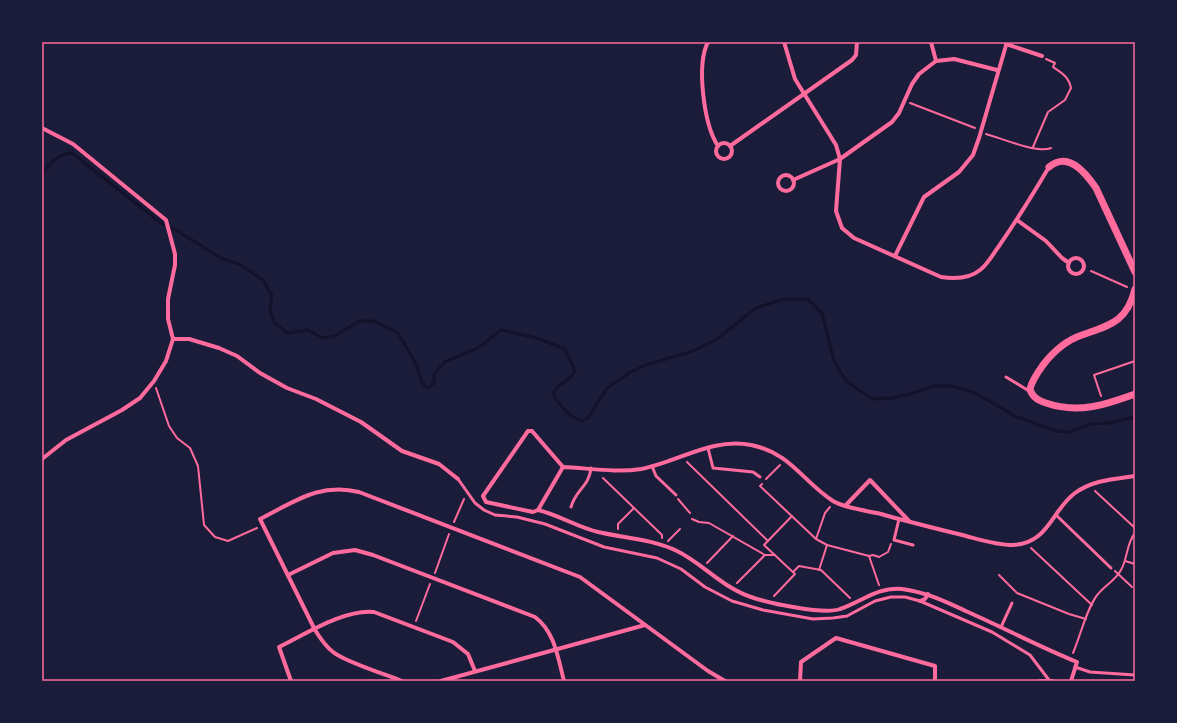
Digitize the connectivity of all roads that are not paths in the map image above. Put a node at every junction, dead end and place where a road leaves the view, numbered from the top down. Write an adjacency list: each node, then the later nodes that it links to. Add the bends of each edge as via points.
1 (708, 42): 11 (street, via 702,60 701,78 708,120 713,139)
2 (784, 42): 9 (street, via 792,72)
3 (857, 42): 9 (street, via 856,55 852,60)
4 (931, 42): 7 (street)
5 (1006, 43): 6 (street); 8 (street)
6 (1043, 57)
7 (936, 61): 8 (street, via 954,59); 13 (street, via 919,74 892,122)
8 (997, 70): 17 (street, via 979,138 969,161 959,172 924,197)
9 (803, 93): 12 (street); 13 (street, via 836,146)
10 (42, 128): 21 (street, via 73,144 167,221 175,254 168,299 168,319)
11 (718, 146): 12 (street, via 723,143); 12 (street, via 717,153 724,158 732,153)
12 (730, 146)
13 (840, 159): 15 (street); 17 (street, via 836,211 842,228 854,238)
14 (1049, 167): 16 (street); 19 (street, via 1056,161 1070,162 1090,179 1100,195)
15 (793, 180)
16 (1017, 220): 17 (street, via 988,261 979,271 968,276 953,279 941,277); 18 (street, via 1046,241)
17 (895, 256)
18 (1069, 263)
19 (1135, 272)
20 (1131, 288): 23 (street, via 1130,303 1120,318 1104,328 1074,339 1048,359 1036,374)
21 (173, 339): 26 (street, via 166,360 140,398 66,440); 32 (street, via 189,339 238,356 260,373 361,422 402,451 439,464)
22 (1006, 377): 23 (lane)
23 (1031, 392): 24 (street, via 1042,402 1083,409)
24 (1135, 394)
25 (708, 448): 27 (street); 31 (lane, via 713,468 753,472); 34 (street, via 750,444 765,449 785,458 833,501)
26 (42, 459)
27 (652, 466): 29 (street, via 623,470); 33 (lane, via 656,476)
28 (563, 467): 29 (street); 36 (street); 36 (street, via 532,431 528,431 483,496 486,502 498,506 533,512)
29 (591, 468): 35 (lane, via 590,479 574,496)
30 (1135, 476): 37 (street, via 1100,481 1086,486 1066,502)
31 (760, 477)
32 (458, 479): 44 (lane, via 475,503 495,515 545,524 604,547 657,558 681,569 706,588 732,601 763,610 813,619 833,618 847,616 875,601 891,597)
33 (676, 495)
34 (846, 505): 38 (street); 39 (street, via 870,480)
35 (571, 507)
36 (538, 510): 43 (street, via 596,532 652,542 677,551 750,597 823,610 838,610 880,591 901,589)
37 (1056, 515): 39 (street, via 1040,535 1026,543 1012,545 998,544); 41 (lane)
38 (899, 519): 39 (street); 40 (lane, via 894,540)
39 (909, 522)
40 (913, 545)
41 (1111, 568)
42 (288, 575): 46 (street, via 260,519 314,492 344,488 580,577); 48 (street); 49 (street, via 333,553 355,550 374,555 535,618 550,632)
43 (928, 594): 44 (street, via 925,599); 47 (street)
44 (920, 600): 61 (lane, via 992,632 1030,655)
45 (1012, 603): 47 (lane)
46 (645, 625): 49 (street); 57 (street)
47 (1001, 627): 50 (street, via 1077,662)
48 (315, 630): 51 (street, via 344,615 363,611 374,612 459,646 468,654); 53 (street, via 278,647); 54 (street, via 333,653)
49 (556, 650): 51 (street); 56 (street)
50 (1075, 667): 52 (lane, via 1090,672); 62 (street)
51 (475, 671): 55 (street)
52 (1135, 675)
53 (291, 681)
54 (402, 681)
55 (441, 681)
56 (564, 681)
57 (724, 681)
58 (800, 681): 59 (street, via 801,662 836,638 934,666)
59 (935, 681)
60 (1040, 681): 61 (street)
61 (1050, 681)
62 (1071, 681)

